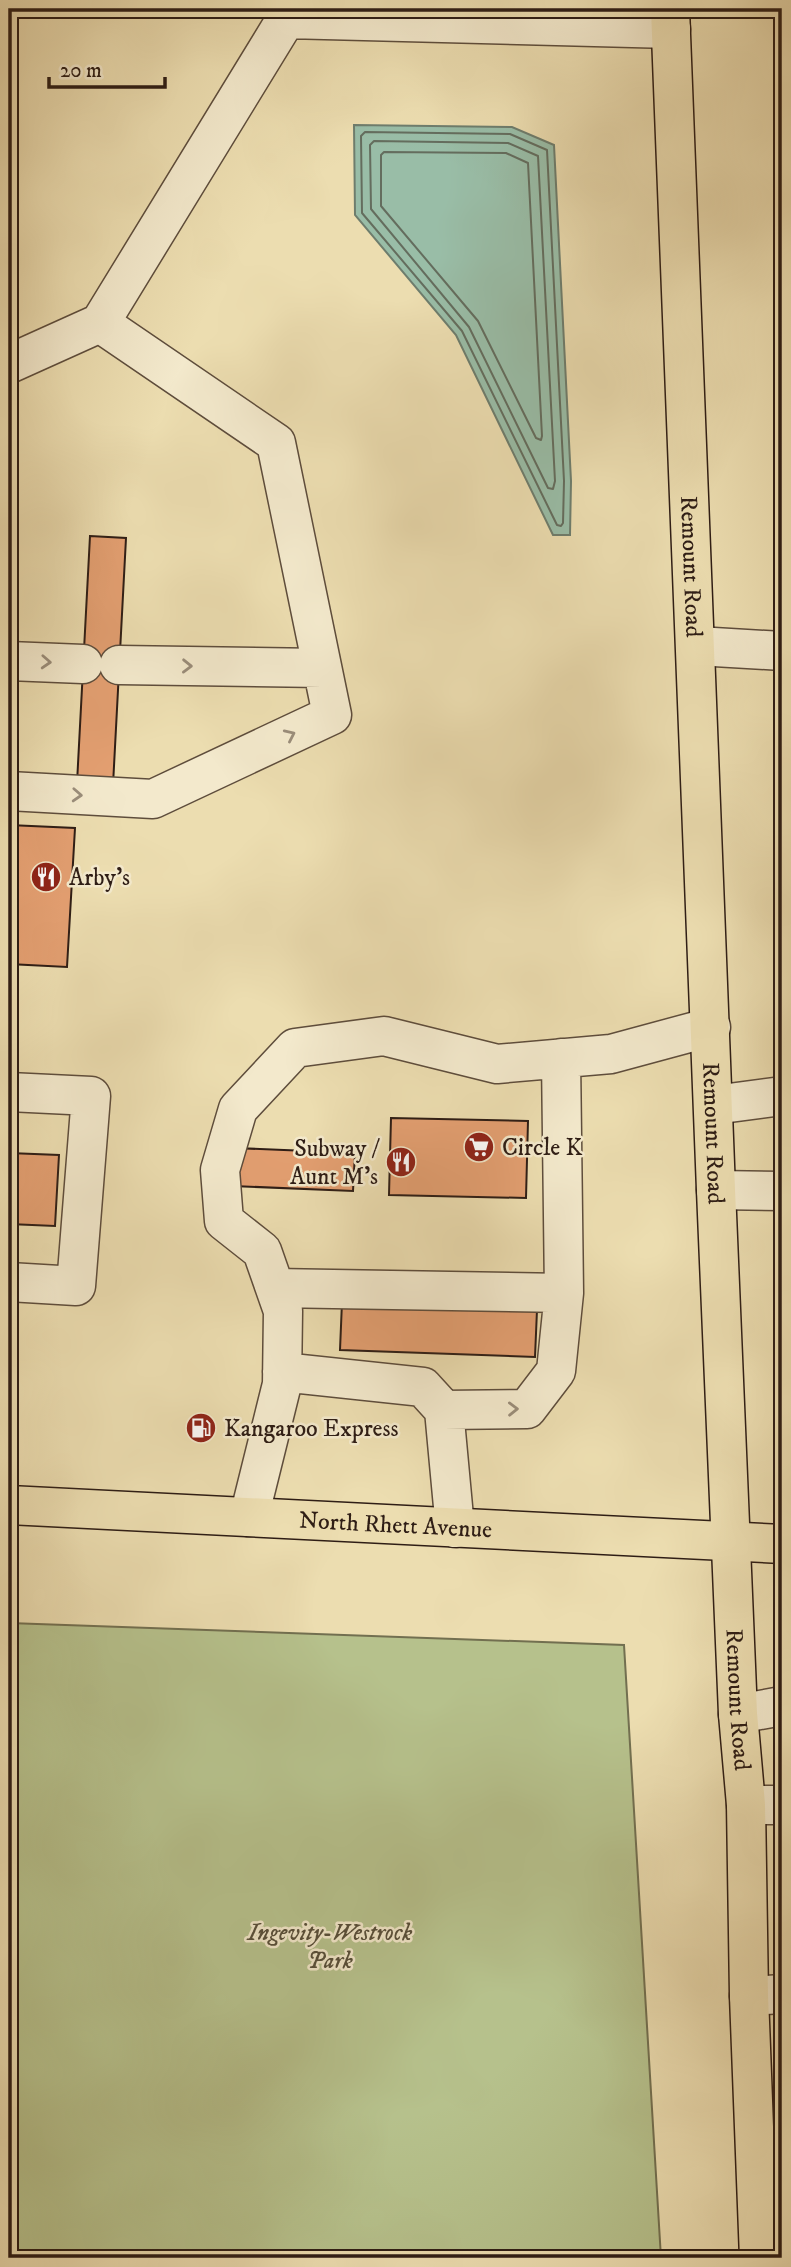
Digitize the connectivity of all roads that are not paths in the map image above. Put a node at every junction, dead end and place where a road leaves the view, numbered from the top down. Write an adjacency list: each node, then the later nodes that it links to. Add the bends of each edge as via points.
1 (671, 19): 2 (street, via 286,19); 4 (main road, Remount Road)
2 (100, 323): 3 (street); 7 (street, via 276,443)
3 (9, 364)
4 (696, 646): 5 (street); 9 (main road, Remount Road)
5 (782, 651)
6 (9, 661): 7 (street, one-way to 7)
7 (322, 668): 8 (street, one-way to 7, via 153,799 332,715)
8 (9, 791)
9 (712, 1027): 10 (street, via 611,1054); 13 (main road, Remount Road)
10 (561, 1058): 17 (street, via 497,1063 384,1036 295,1048 238,1108 220,1170 224,1221 262,1251); 18 (street)
11 (9, 1092): 16 (street, via 91,1096 76,1286)
12 (782, 1096): 13 (street)
13 (714, 1105): 14 (main road, Remount Road)
14 (716, 1191): 15 (street); 24 (main road, Remount Road)
15 (782, 1191)
16 (9, 1282)
17 (275, 1288): 18 (street); 19 (street, via 283,1311)
18 (564, 1293): 20 (street, one-way to 18, via 527,1409 556,1371)
19 (282, 1371): 20 (street, via 423,1387); 22 (street)
20 (444, 1410): 23 (street)
21 (9, 1505): 22 (main road, North Rhett Avenue)
22 (249, 1517): 23 (main road, North Rhett Avenue)
23 (455, 1528): 24 (main road, North Rhett Avenue)
24 (732, 1542): 25 (main road, North Rhett Avenue); 27 (main road, Remount Road)
25 (782, 1544)
26 (782, 1706): 27 (street)
27 (738, 1714): 28 (main road, Remount Road)
28 (764, 1805): 29 (main road, Remount Road)
29 (766, 1995): 30 (main road, Remount Road)
30 (759, 2258)

